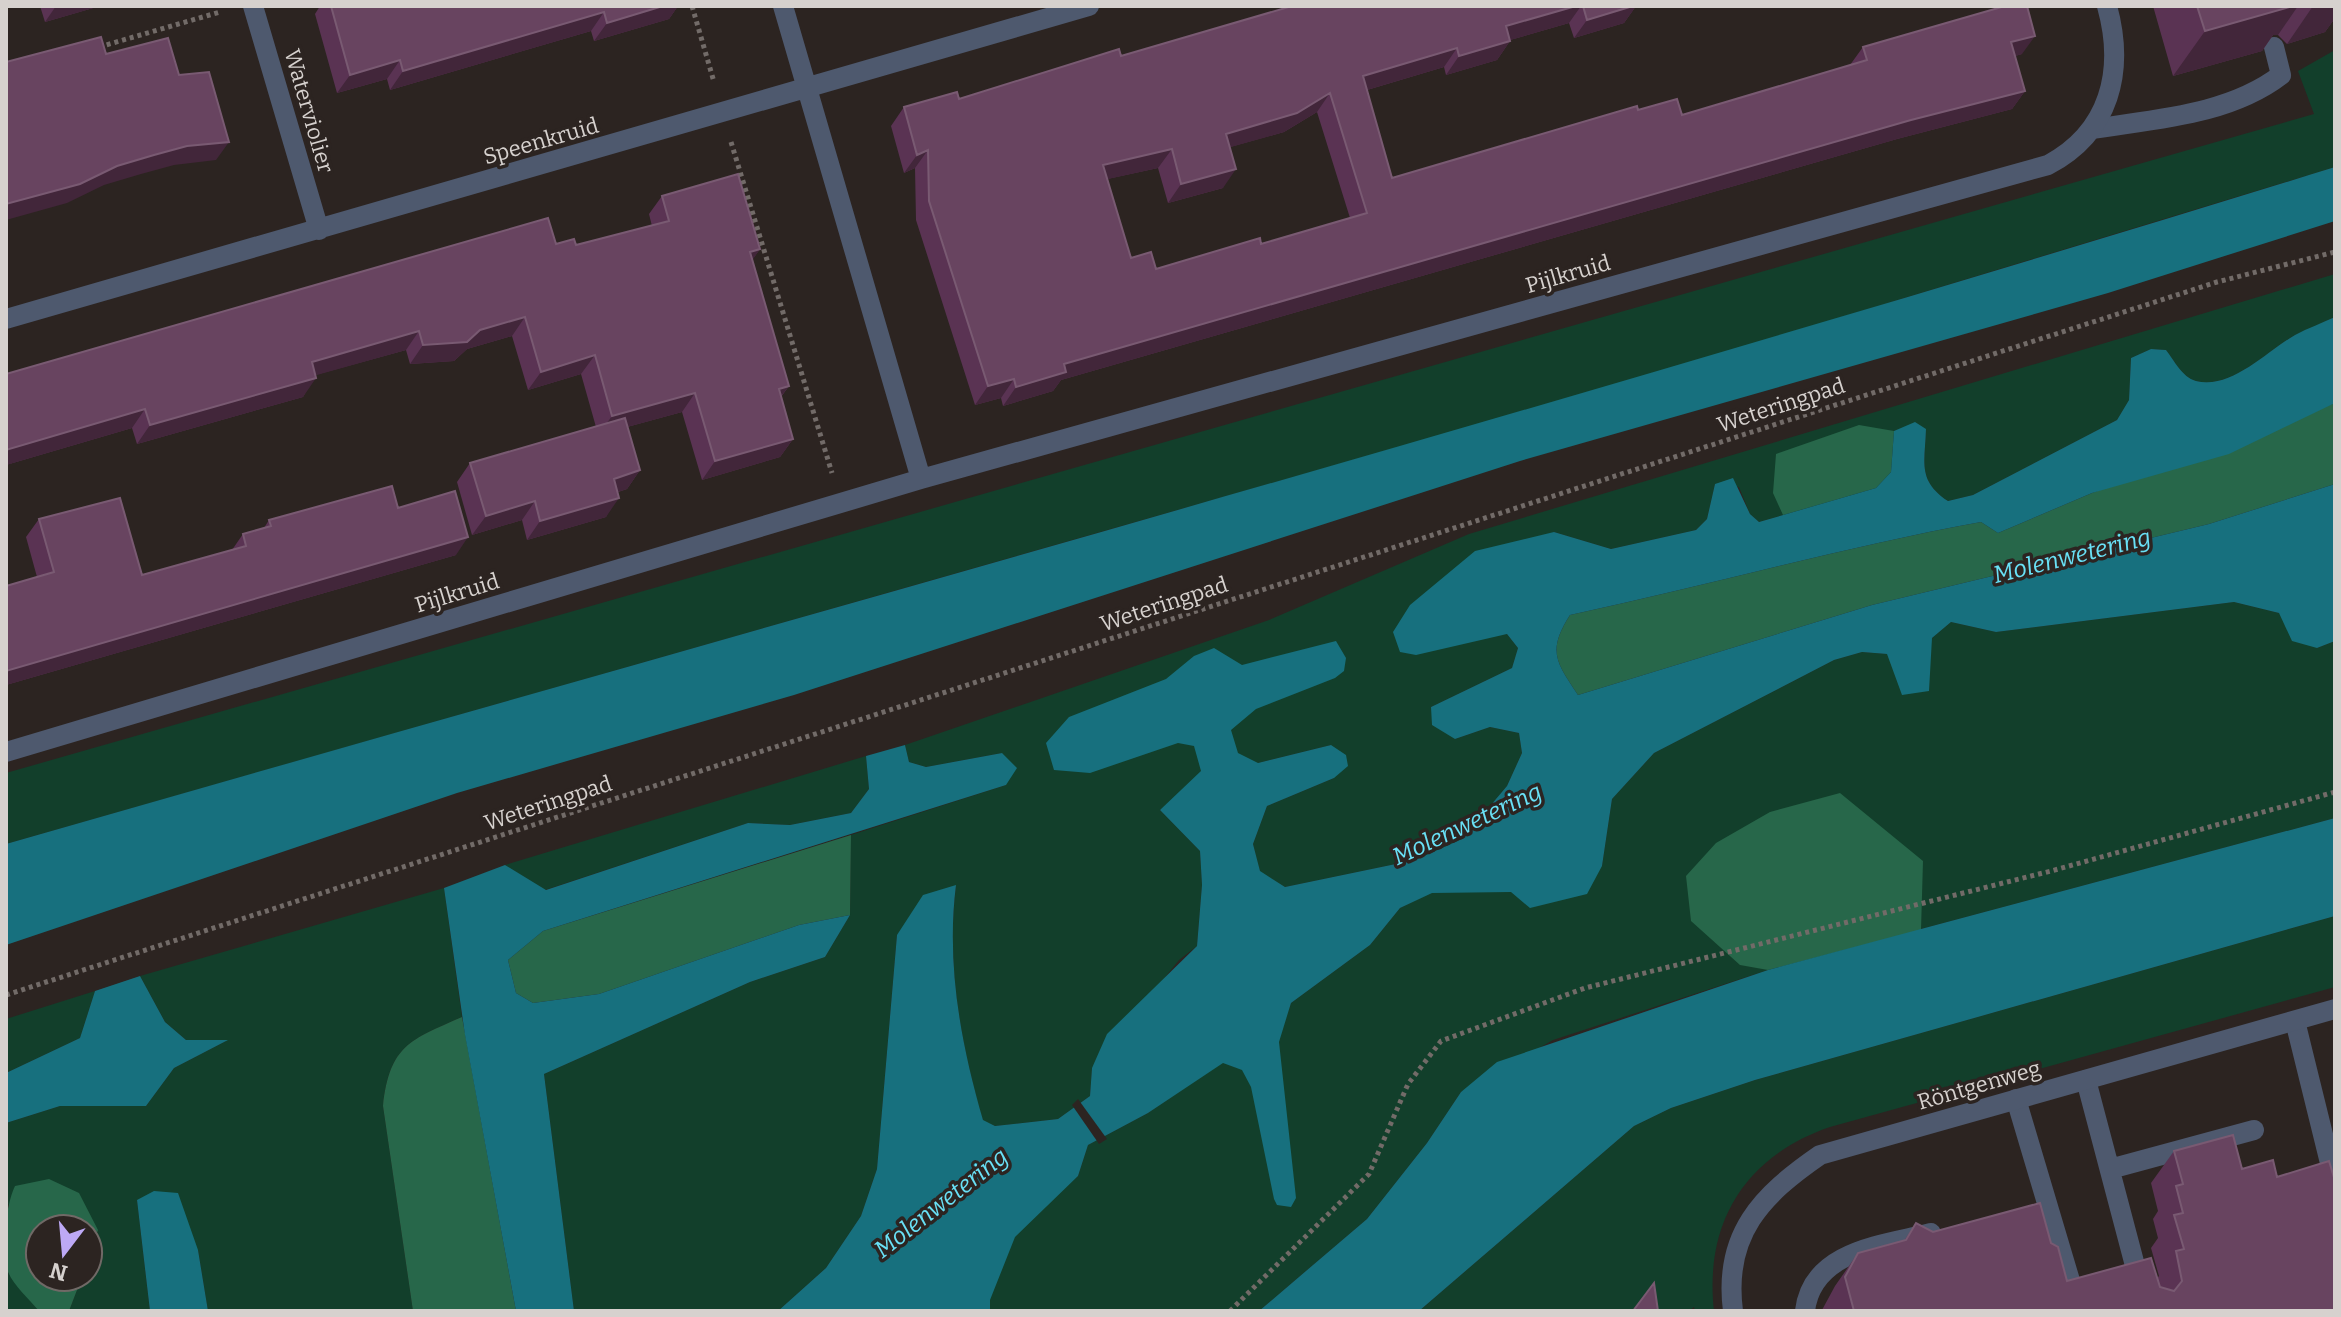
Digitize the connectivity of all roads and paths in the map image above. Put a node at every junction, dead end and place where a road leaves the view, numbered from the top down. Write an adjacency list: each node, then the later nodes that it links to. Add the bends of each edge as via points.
1 (253, 6): 12 (street, Waterviolier)
2 (692, 6): 10 (path)
3 (783, 6): 9 (street)
4 (1089, 6): 9 (street, Speenkruid)
5 (2107, 6): 11 (street, Pijlkruid, via 2114,66)
6 (227, 10): 8 (path)
7 (2274, 47): 11 (street, via 2281,75 2260,91 2183,115)
8 (94, 49)
9 (809, 88): 10 (street, Speenkruid); 15 (street)
10 (723, 113): 12 (street, Speenkruid); 16 (path)
11 (2093, 129): 15 (street, Pijlkruid, via 2075,151 2048,165)
12 (319, 230): 14 (street, Speenkruid)
13 (2335, 252): 19 (path, Weteringpad, via 2217,282)
14 (6, 319)
15 (921, 479): 16 (street, Pijlkruid)
16 (841, 503): 17 (street, Pijlkruid)
17 (6, 752)
18 (2335, 792): 29 (path, via 2051,871 1585,988 1441,1041 1408,1084 1369,1174)
19 (6, 995)
20 (2335, 1009): 21 (street, Röntgenweg)
21 (2295, 1021): 22 (street, Röntgenweg); 26 (street, via 2332,1171 2319,1190)
22 (2086, 1080): 23 (street, Röntgenweg); 25 (street)
23 (2016, 1099): 28 (street, via 2040,1205); 30 (street, Röntgenweg, via 1820,1155 1776,1186 1744,1227 1731,1292)
24 (2254, 1130): 25 (street)
25 (2110, 1169): 32 (street)
26 (2323, 1204)
27 (1945, 1229): 31 (street, via 1843,1255 1825,1269)
28 (2074, 1294)
29 (1230, 1311)
30 (1733, 1311)
31 (1805, 1311)
32 (2147, 1311)

